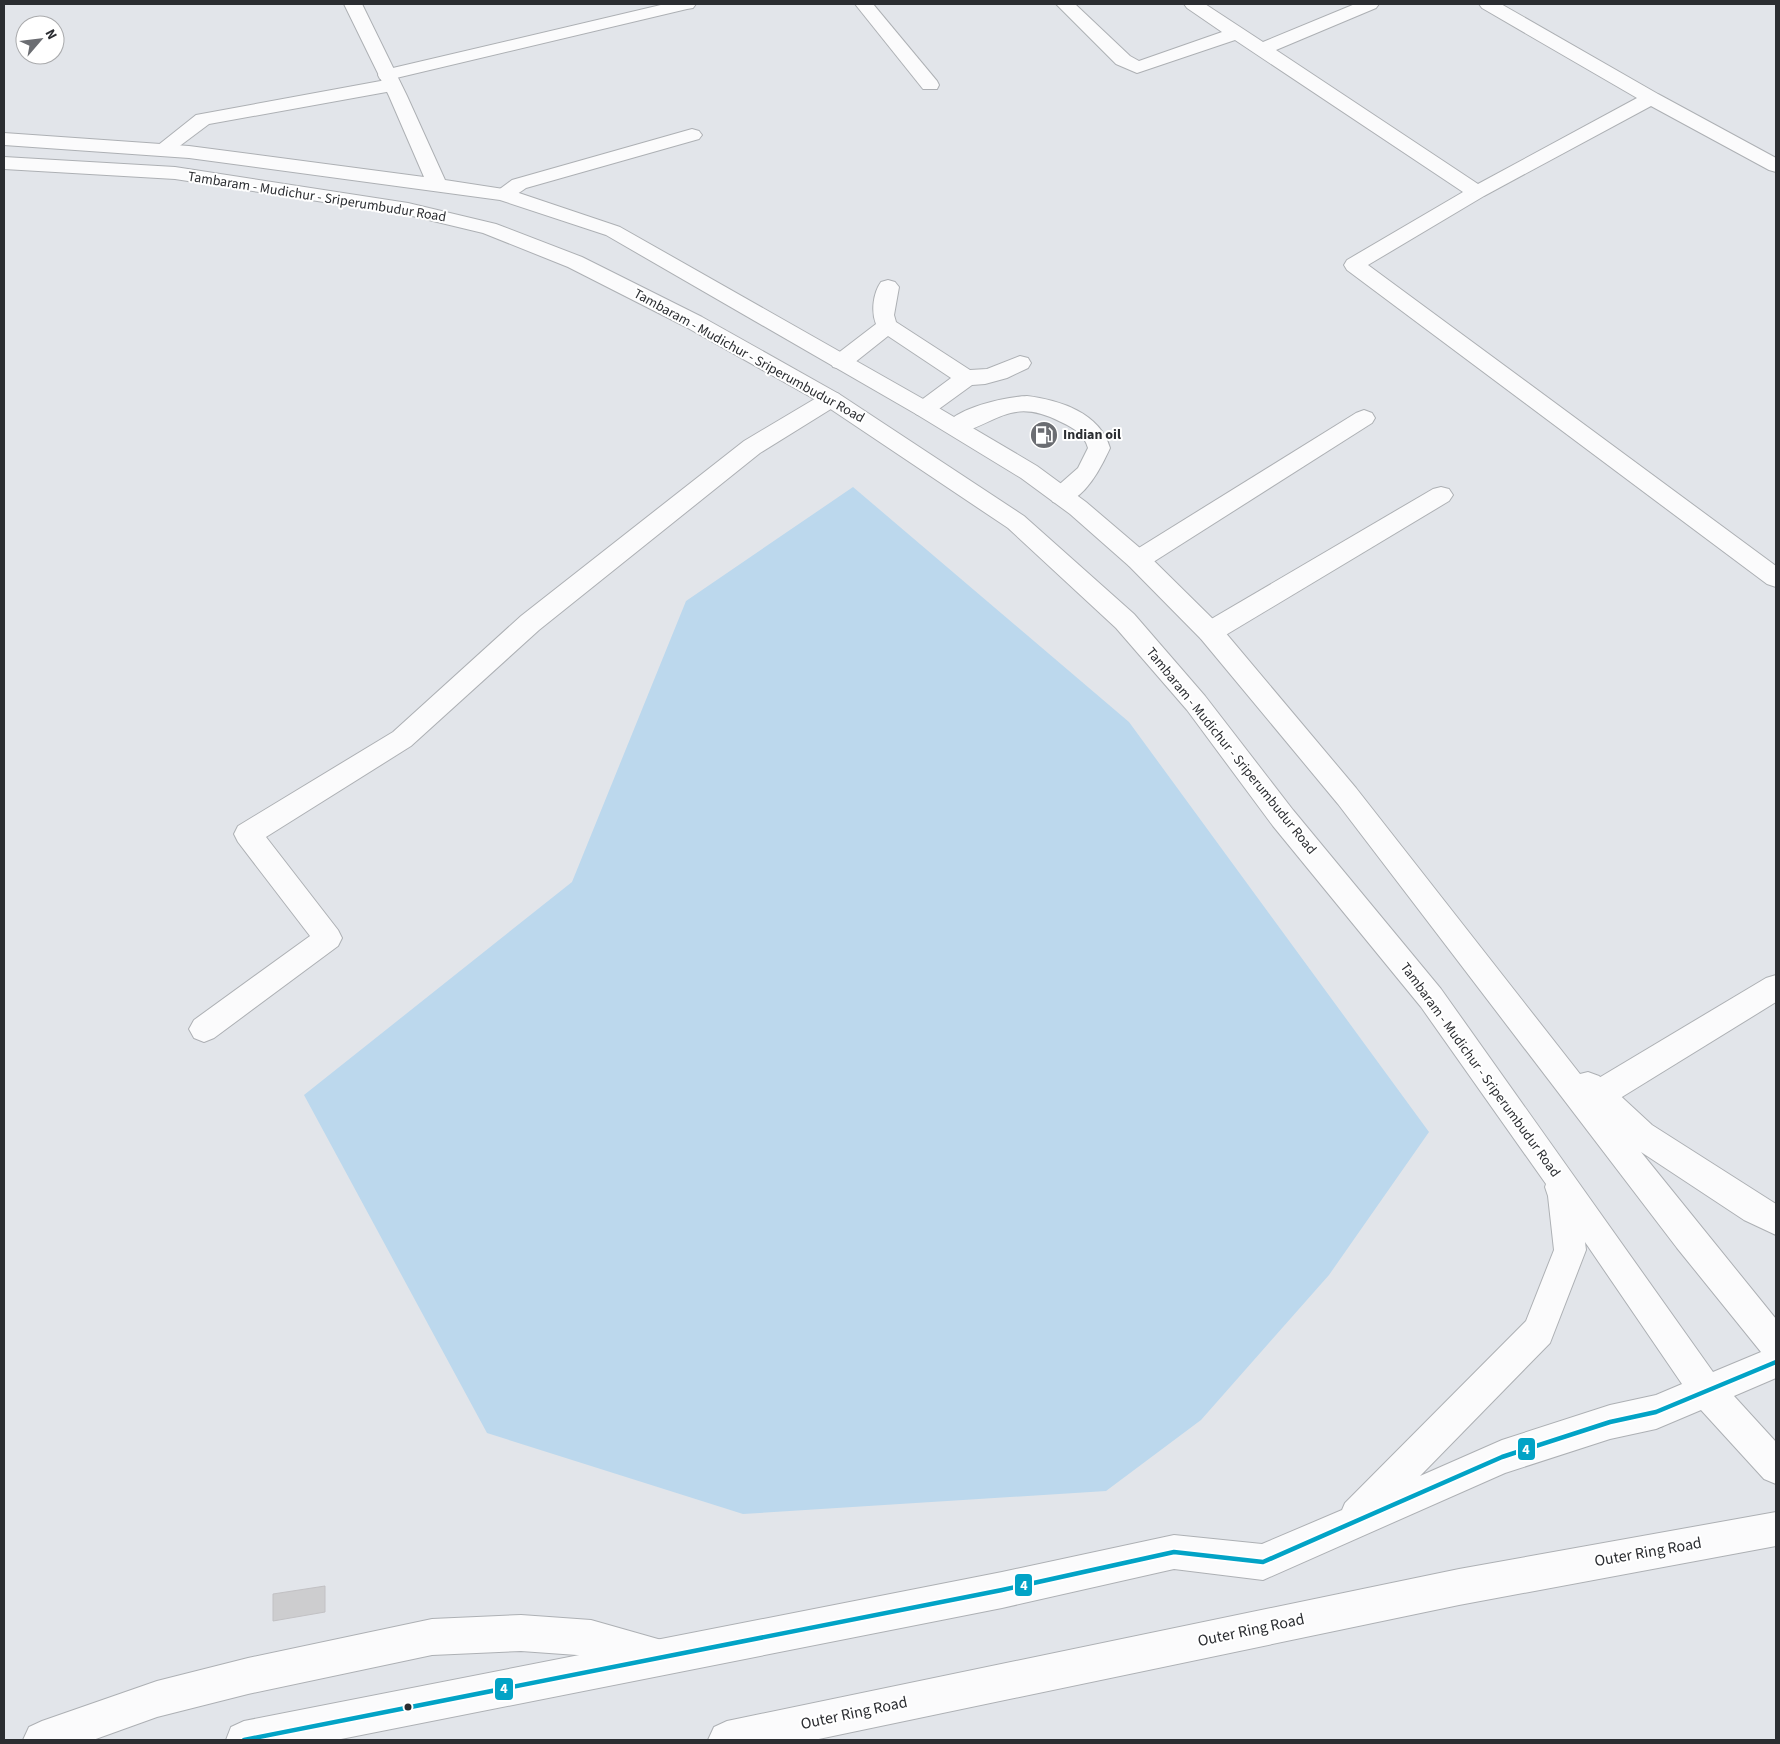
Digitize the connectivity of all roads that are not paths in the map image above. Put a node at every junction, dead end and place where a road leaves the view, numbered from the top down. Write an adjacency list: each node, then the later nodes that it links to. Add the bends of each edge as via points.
1 (353, 4): 10 (main road)
2 (687, 4): 10 (main road)
3 (864, 4): 11 (main road)
4 (1064, 4): 8 (main road, via 1124,60 1137,66)
5 (1193, 4): 8 (main road)
6 (1370, 4): 9 (main road)
7 (1488, 4): 12 (main road)
8 (1236, 33): 9 (main road)
9 (1261, 50): 19 (main road)
10 (390, 80): 15 (main road, via 203,119); 18 (main road)
11 (930, 86)
12 (1651, 98): 17 (main road); 19 (main road)
13 (692, 135): 20 (main road, via 519,184)
14 (4, 139): 15 (main road, Tambaram - Mudichur - Sriperumbudur Road)
15 (162, 150): 18 (main road, Tambaram - Mudichur - Sriperumbudur Road)
16 (4, 163): 21 (main road, Tambaram - Mudichur - Sriperumbudur Road, via 175,173)
17 (1776, 166)
18 (438, 186): 20 (main road, Tambaram - Mudichur - Sriperumbudur Road); 21 (main road)
19 (1477, 192): 34 (main road, via 1354,265)
20 (503, 194): 24 (main road, Tambaram - Mudichur - Sriperumbudur Road, via 614,231)
21 (408, 209): 27 (main road, Tambaram - Mudichur - Sriperumbudur Road, via 489,228 574,262 694,322)
22 (888, 287): 23 (main road, via 883,315)
23 (887, 326): 24 (main road); 26 (main road)
24 (841, 362): 28 (main road, Tambaram - Mudichur - Sriperumbudur Road)
25 (1020, 363): 26 (main road, via 995,375 975,379)
26 (968, 377): 28 (main road)
27 (831, 399): 38 (main road, via 752,448 538,617 402,739 248,834 328,938); 40 (main road, Tambaram - Mudichur - Sriperumbudur Road, via 1016,522 1125,621 1196,703 1283,818 1430,998)
28 (924, 409): 30 (main road, Tambaram - Mudichur - Sriperumbudur Road)
29 (1364, 418): 33 (main road)
30 (954, 427): 32 (main road, Tambaram - Mudichur - Sriperumbudur Road); 32 (main road, via 999,406 1030,402 1054,407 1076,420 1096,434 1100,448 1087,473)
31 (1441, 495): 35 (main road)
32 (1062, 496): 33 (main road, Tambaram - Mudichur - Sriperumbudur Road)
33 (1138, 560): 35 (main road, Tambaram - Mudichur - Sriperumbudur Road)
34 (1776, 578)
35 (1210, 632): 37 (main road, Tambaram - Mudichur - Sriperumbudur Road, via 1347,796)
36 (1776, 987): 39 (main road)
37 (1500, 991): 39 (main road); 42 (main road, Tambaram - Mudichur - Sriperumbudur Road, via 1688,1237)
38 (204, 1029)
39 (1598, 1095): 41 (main road, via 1641,1135 1754,1210)
40 (1553, 1169): 44 (main road, Tambaram - Mudichur - Sriperumbudur Road); 46 (main road, via 1564,1196 1570,1250 1538,1332)
41 (1776, 1220)
42 (1776, 1344)
43 (1776, 1362): 44 (main road)
44 (1707, 1392): 45 (main road, Tambaram - Mudichur - Sriperumbudur Road); 46 (main road, via 1656,1412 1610,1422 1502,1457)
45 (1776, 1467)
46 (1347, 1525): 48 (main road, via 1264,1562 1174,1552 1002,1590)
47 (1769, 1530): 51 (main road, Outer Ring Road, via 1430,1593)
48 (664, 1657): 49 (main road, via 591,1638 521,1633 432,1637 157,1699); 50 (main road)
49 (42, 1740)
50 (244, 1740)
51 (727, 1740)

